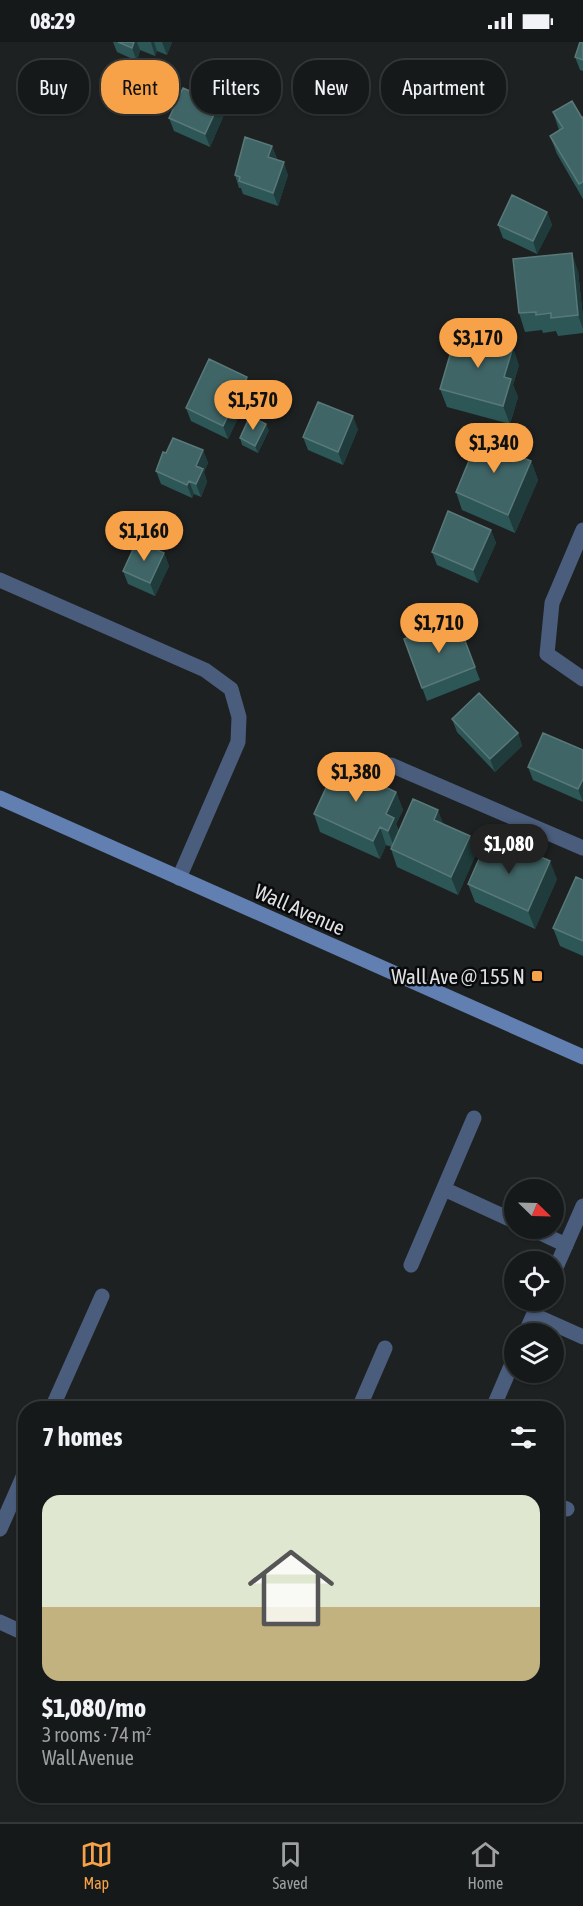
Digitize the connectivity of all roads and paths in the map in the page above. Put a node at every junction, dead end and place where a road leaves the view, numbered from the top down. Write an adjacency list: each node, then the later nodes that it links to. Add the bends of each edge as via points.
1 (583, 530): 3 (street, via 552,603 547,654)
2 (0, 580): 7 (street, via 205,670 231,689 239,717 238,742)
3 (583, 679)
4 (391, 765): 6 (street)
5 (0, 798): 7 (main road, Wall Avenue)
6 (583, 848)
7 (179, 878): 8 (main road, Wall Avenue)
8 (583, 1058)
9 (474, 1118): 10 (street)
10 (444, 1189): 12 (street); 16 (street)
11 (583, 1206): 14 (street)
12 (504, 1216)
13 (553, 1239): 14 (street)
14 (566, 1245): 15 (street)
15 (563, 1251)
16 (411, 1265)
17 (102, 1296): 24 (street)
18 (536, 1311): 19 (street)
19 (534, 1315): 20 (street); 21 (street)
20 (530, 1323)
21 (583, 1337)
22 (385, 1348): 25 (street)
23 (504, 1382): 26 (street)
24 (55, 1401)
25 (362, 1401)
26 (496, 1401)
27 (18, 1488): 28 (street)
28 (0, 1529)
29 (0, 1622): 30 (street)
30 (18, 1630)

